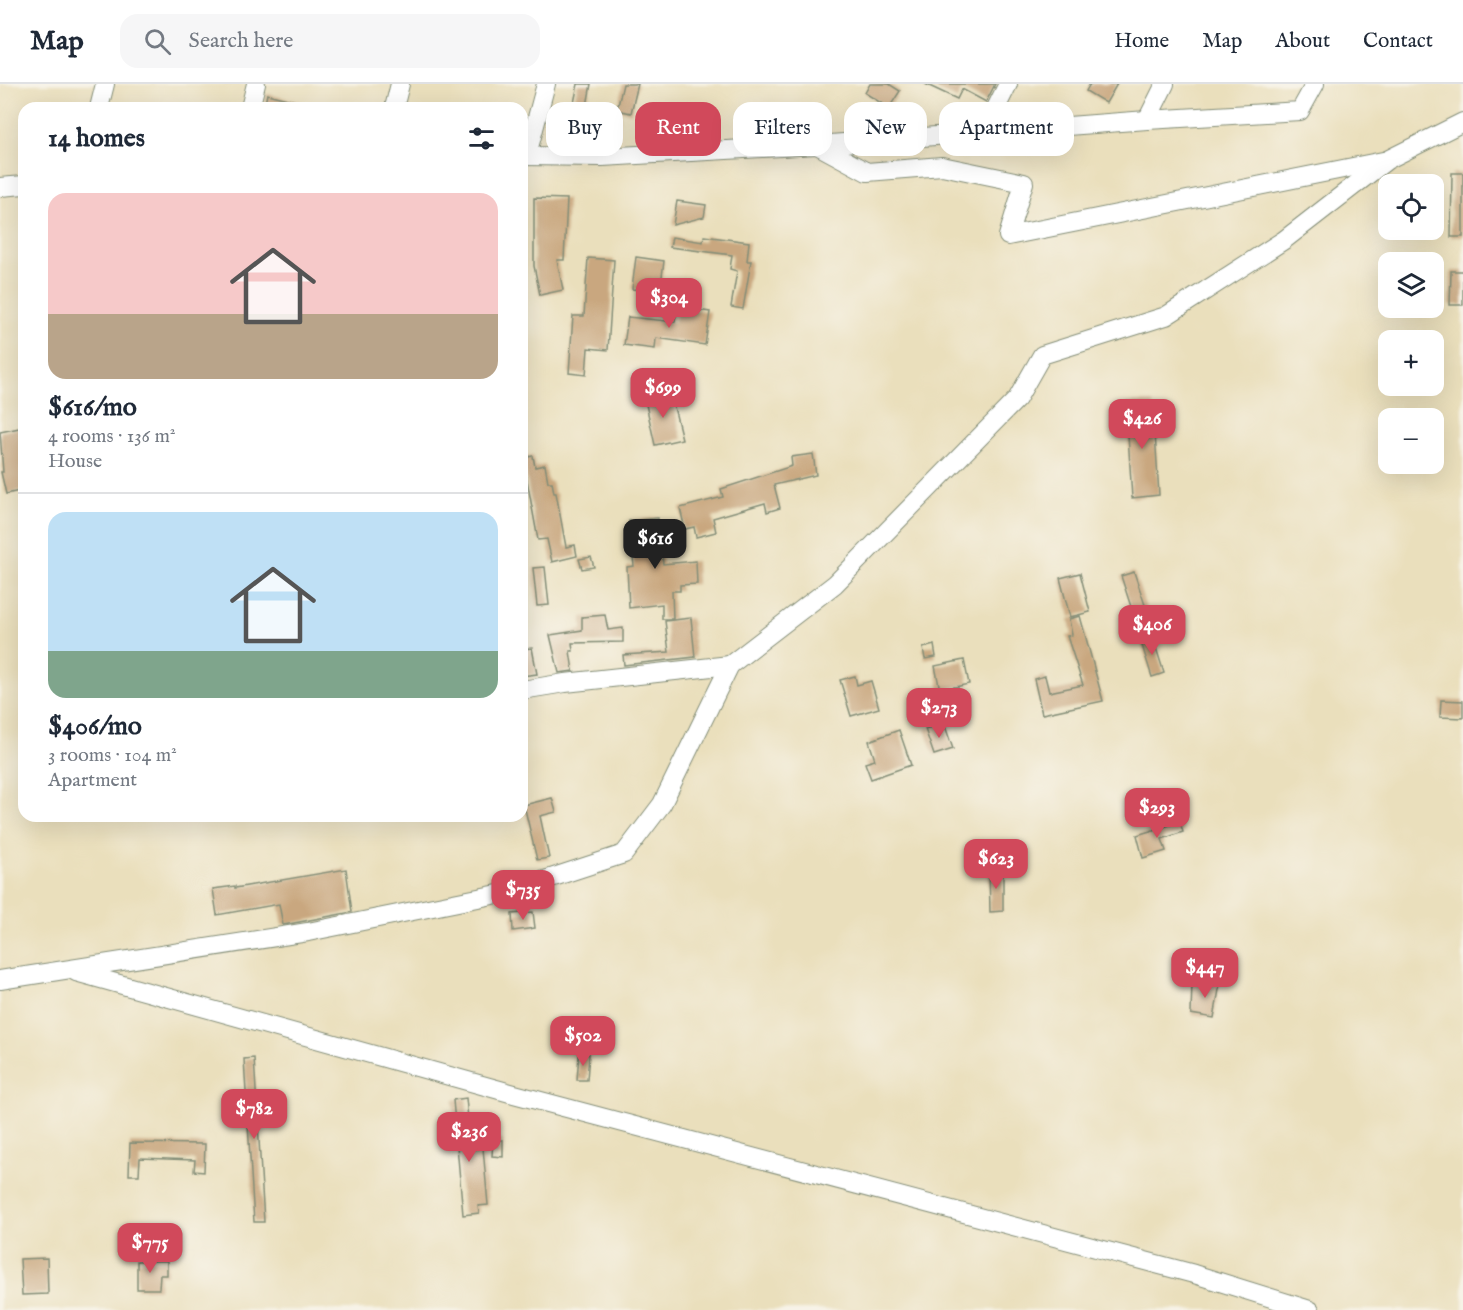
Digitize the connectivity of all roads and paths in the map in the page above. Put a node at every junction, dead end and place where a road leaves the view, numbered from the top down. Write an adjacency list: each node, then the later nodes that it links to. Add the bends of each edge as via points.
1 (105, 84): 8 (street)
2 (256, 84): 9 (street)
3 (400, 84): 10 (street)
4 (546, 84): 17 (street)
5 (1008, 84): 11 (street)
6 (1165, 84): 12 (street)
7 (1315, 84): 12 (street, via 1300,111)
8 (100, 102)
9 (252, 102)
10 (396, 102)
11 (999, 102)
12 (1147, 120): 14 (street)
13 (1463, 122): 21 (street)
14 (1074, 125)
15 (939, 136): 16 (street)
16 (832, 144)
17 (528, 146)
18 (733, 150): 20 (street, via 602,157)
19 (832, 153): 21 (street, via 867,172 942,166 1024,183 1008,236)
20 (528, 156)
21 (1387, 160): 24 (street, via 1284,240 1166,316 1042,355 1017,399 835,584)
22 (18, 186): 23 (street)
23 (0, 187)
24 (729, 665): 25 (street); 26 (street, via 662,804 624,854 508,892 308,932)
25 (528, 689)
26 (71, 971): 27 (street); 28 (street, via 514,1095 1194,1275)
27 (0, 980)
28 (1310, 1310)

